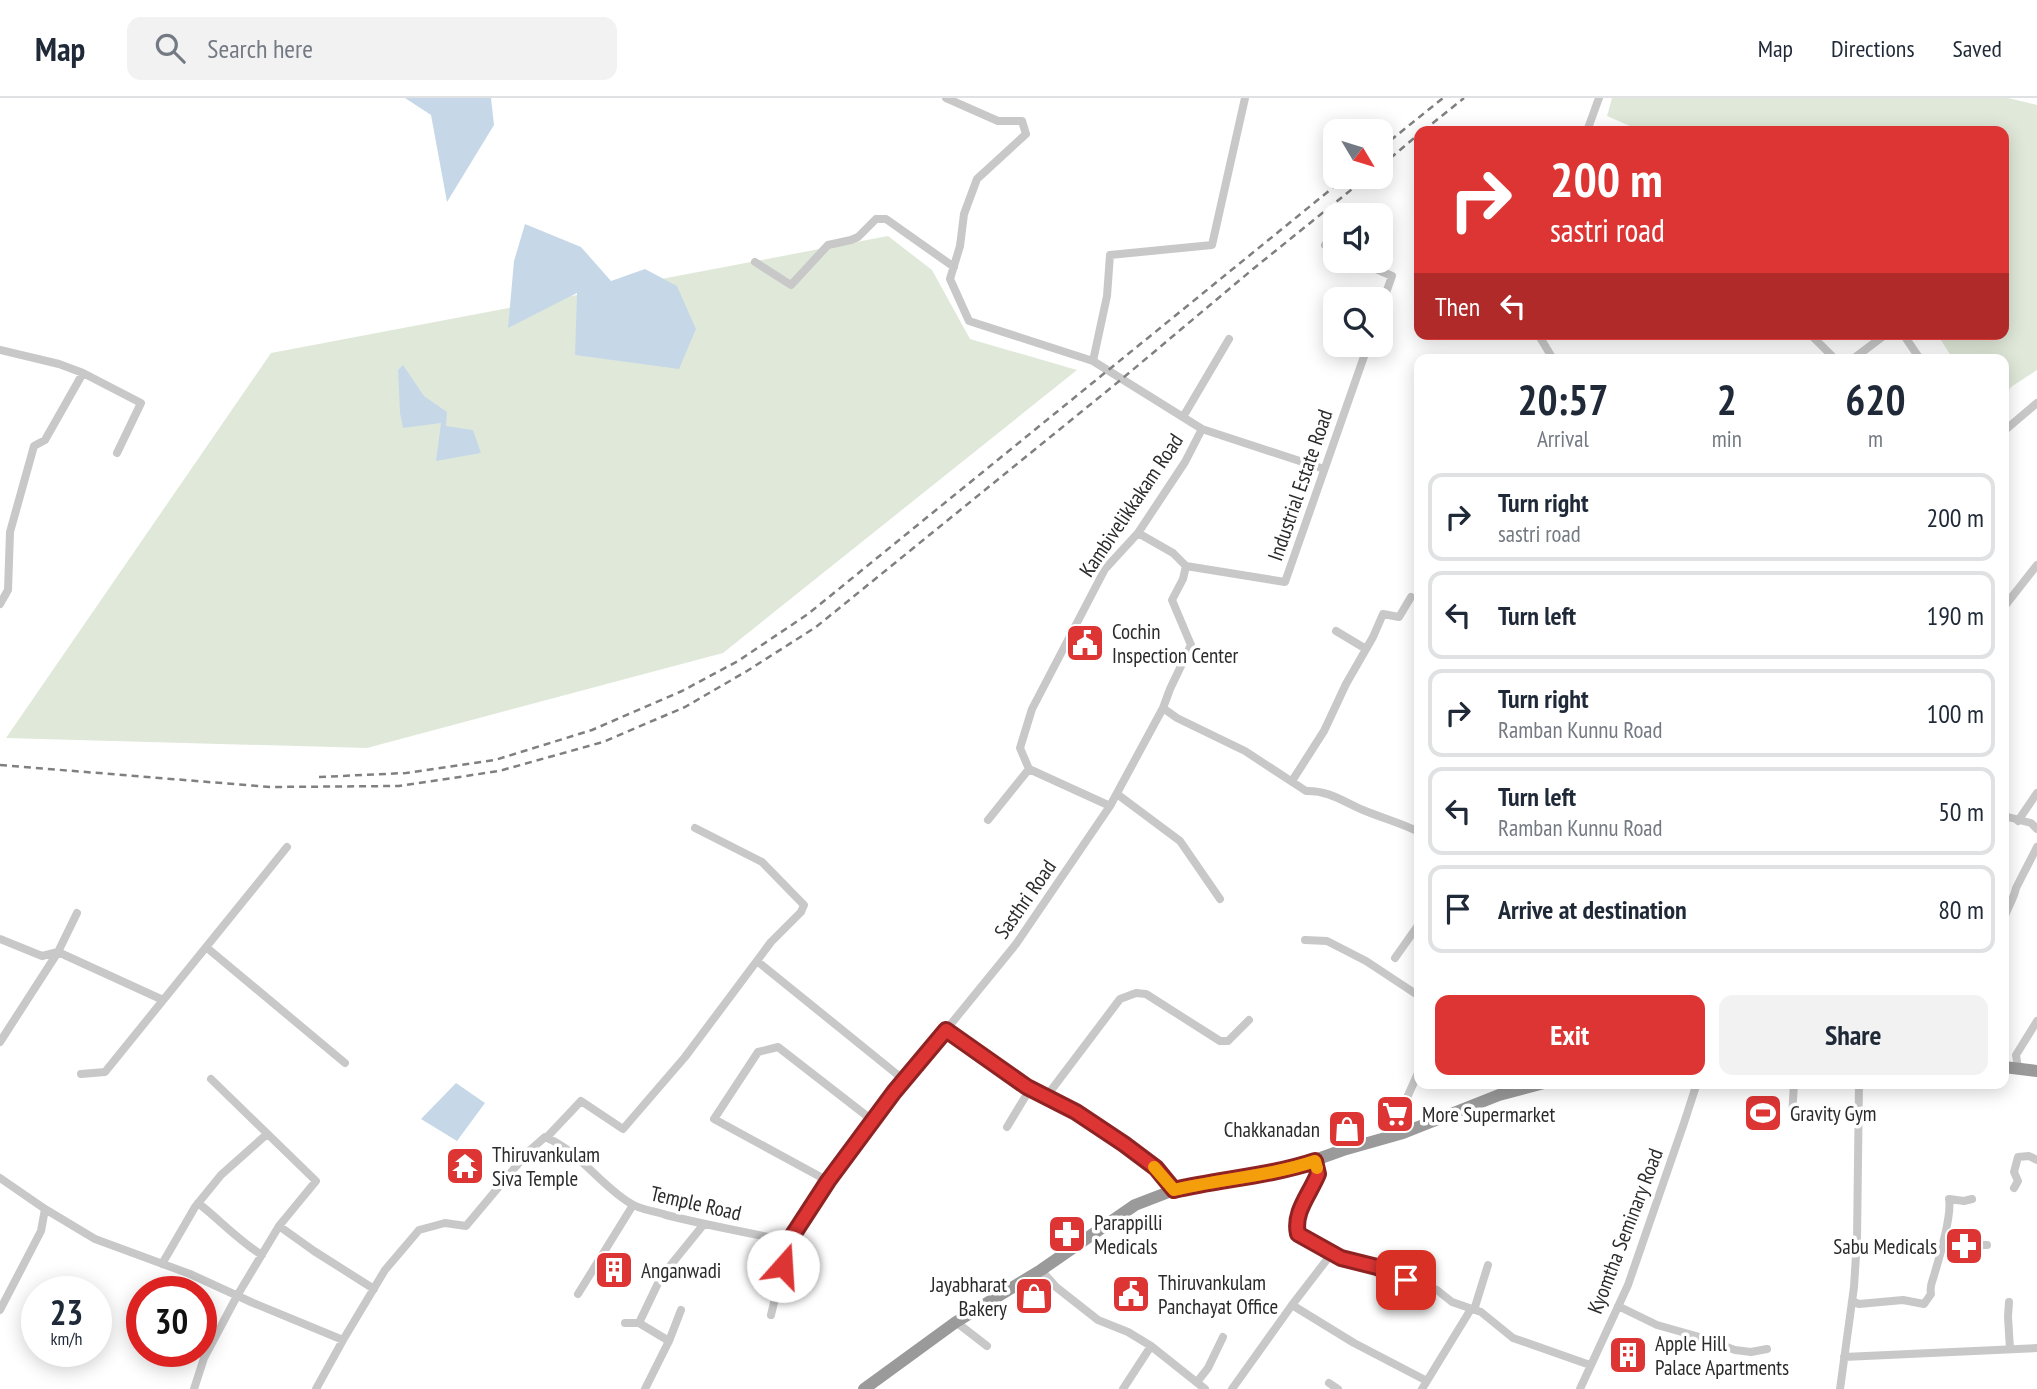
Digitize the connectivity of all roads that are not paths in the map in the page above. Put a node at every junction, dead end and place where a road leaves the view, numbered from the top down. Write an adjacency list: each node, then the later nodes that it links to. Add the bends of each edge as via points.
1 (946, 98): 6 (street, Kambivelikkakam Road, via 999,121 1022,121 1026,134 977,179 964,214)
2 (1245, 98): 16 (street, via 1212,246 1110,255 1107,296)
3 (1599, 98): 4 (street)
4 (1589, 126)
5 (755, 262): 6 (street, via 791,285 828,245 851,240 876,219 886,219)
6 (954, 267): 16 (street, Kambivelikkakam Road, via 950,279 969,321)
7 (1385, 273): 8 (street, via 1392,276)
8 (1388, 287)
9 (1229, 339): 19 (street)
10 (1816, 340): 13 (street)
11 (1878, 340): 14 (street)
12 (0, 349): 17 (street)
13 (1830, 354)
14 (1860, 354)
15 (1364, 357): 23 (street, Industrial Estate Road)
16 (1093, 361): 19 (street, Kambivelikkakam Road)
17 (83, 373): 22 (street, via 141,403); 29 (street, via 45,440 34,446 10,532 8,590)
18 (2037, 403): 20 (street)
19 (1183, 416): 21 (street, Kambivelikkakam Road)
20 (2009, 427)
21 (1202, 429): 23 (street); 24 (street, Kambivelikkakam Road)
22 (117, 453)
23 (1324, 469): 26 (street, Industrial Estate Road, via 1285,582)
24 (1138, 533): 26 (street); 33 (street, Kambivelikkakam Road, via 1105,569 1032,709 1020,748)
25 (2037, 565): 28 (street)
26 (1186, 566): 32 (street, Sasthri Road, via 1172,600 1191,645)
27 (1411, 597): 31 (street, via 1399,617 1383,614)
28 (2009, 601)
29 (0, 604)
30 (1336, 631): 31 (street)
31 (1366, 649): 34 (street)
32 (1163, 708): 34 (street); 36 (street, Sasthri Road)
33 (1029, 769): 37 (street); 39 (street)
34 (1292, 781): 43 (street, via 1306,791 1330,794)
35 (2037, 793): 40 (street)
36 (1117, 794): 37 (street, Sasthri Road); 46 (street, via 1180,841)
37 (1110, 806): 60 (street, Sasthri Road, via 1016,944)
38 (2009, 818): 40 (street)
39 (988, 820)
40 (2018, 821): 42 (street)
41 (695, 828): 55 (street, via 762,862 804,905)
42 (2037, 829)
43 (1414, 830)
44 (287, 847): 52 (street)
45 (2036, 852): 47 (street)
46 (1220, 899)
47 (2009, 905)
48 (77, 913): 53 (street)
49 (1414, 931): 54 (street)
50 (0, 939): 53 (street, via 42,956)
51 (1306, 940): 56 (street, via 1328,941)
52 (206, 947): 57 (street); 62 (street)
53 (58, 952): 57 (street); 61 (street)
54 (1395, 958)
55 (757, 961): 68 (street); 81 (street, via 685,1057 623,1129 581,1101)
56 (1414, 993)
57 (163, 1000): 66 (street, via 105,1072)
58 (1248, 1020): 75 (street, via 1228,1041 1220,1041 1146,994 1120,999)
59 (2037, 1021): 64 (street, via 2016,1055)
60 (946, 1030): 68 (street); 70 (street)
61 (0, 1042)
62 (345, 1063)
63 (2009, 1067): 64 (highway)
64 (2018, 1068): 65 (highway)
65 (2037, 1071)
66 (81, 1074)
67 (211, 1079): 80 (street)
68 (904, 1080): 77 (street)
69 (1414, 1082): 79 (street, via 1405,1102)
70 (1030, 1089): 75 (street); 78 (street)
71 (1523, 1089): 79 (highway)
72 (1694, 1089): 108 (street, Kyomtha Seminary Road)
73 (1794, 1089): 76 (street)
74 (1859, 1089): 105 (street)
75 (1046, 1097): 87 (street, via 1124,1144 1156,1168)
76 (1792, 1117)
77 (872, 1121): 85 (street); 85 (street, via 778,1047 758,1052 714,1119)
78 (1007, 1127)
79 (1403, 1133): 83 (highway)
80 (267, 1134): 89 (street, via 221,1175); 93 (street, via 316,1181)
81 (547, 1138): 90 (street, Temple Road, via 573,1153); 102 (street, via 528,1152 466,1226 444,1223 419,1230)
82 (2037, 1160): 86 (street, via 2018,1157)
83 (1315, 1161): 87 (highway); 97 (street, via 1318,1174 1300,1206 1296,1227 1298,1234)
84 (0, 1178): 91 (street)
85 (828, 1181): 94 (street)
86 (2014, 1188)
87 (1174, 1190): 101 (highway, via 1135,1205)
88 (1972, 1199): 95 (street, via 1949,1199)
89 (198, 1203): 98 (street); 99 (street)
90 (633, 1206): 92 (street, Temple Road); 103 (street)
91 (45, 1209): 99 (street, via 95,1239); 110 (street, via 41,1231)
92 (704, 1224): 94 (street, Temple Road); 115 (street, via 661,1278)
93 (279, 1226): 98 (street); 102 (street)
94 (789, 1241): 112 (street)
95 (1943, 1245): 96 (street, via 1960,1241); 105 (street, via 1929,1286 1931,1294 1924,1304)
96 (1987, 1245)
97 (1332, 1253): 107 (street); 109 (street, via 1437,1290 1452,1303)
98 (262, 1255): 104 (street)
99 (162, 1264): 104 (street)
100 (1488, 1265): 109 (street)
101 (1041, 1270): 113 (highway); 120 (street, via 1098,1320)
102 (374, 1289): 117 (street)
103 (578, 1294)
104 (237, 1296): 117 (street); 129 (street, via 204,1358)
105 (1852, 1301): 124 (street)
106 (2009, 1302): 123 (street)
107 (1292, 1305): 128 (street); 135 (street)
108 (1618, 1306): 122 (street, via 1657,1325 1735,1350); 125 (street, Kyomtha Seminary Road)
109 (1473, 1309): 125 (street, via 1513,1338); 128 (street)
110 (0, 1310)
111 (681, 1310): 118 (street)
112 (771, 1315)
113 (956, 1322): 119 (street); 132 (highway)
114 (625, 1323): 115 (street)
115 (639, 1323): 118 (street)
116 (1223, 1336): 126 (street, via 1209,1368)
117 (343, 1340): 130 (street)
118 (669, 1341): 131 (street)
119 (987, 1346)
120 (1151, 1346): 126 (street); 133 (street)
121 (2037, 1348): 123 (street)
122 (1767, 1349)
123 (2010, 1349): 124 (street)
124 (1844, 1357): 138 (street)
125 (1590, 1365): 137 (street, Kyomtha Seminary Road)
126 (1197, 1382): 134 (street)
127 (1329, 1383): 136 (street)
128 (1425, 1385)
129 (194, 1389)
130 (316, 1389)
131 (645, 1389)
132 (864, 1389)
133 (1124, 1389)
134 (1205, 1389)
135 (1232, 1389)
136 (1338, 1389)
137 (1580, 1389)
138 (1840, 1389)

